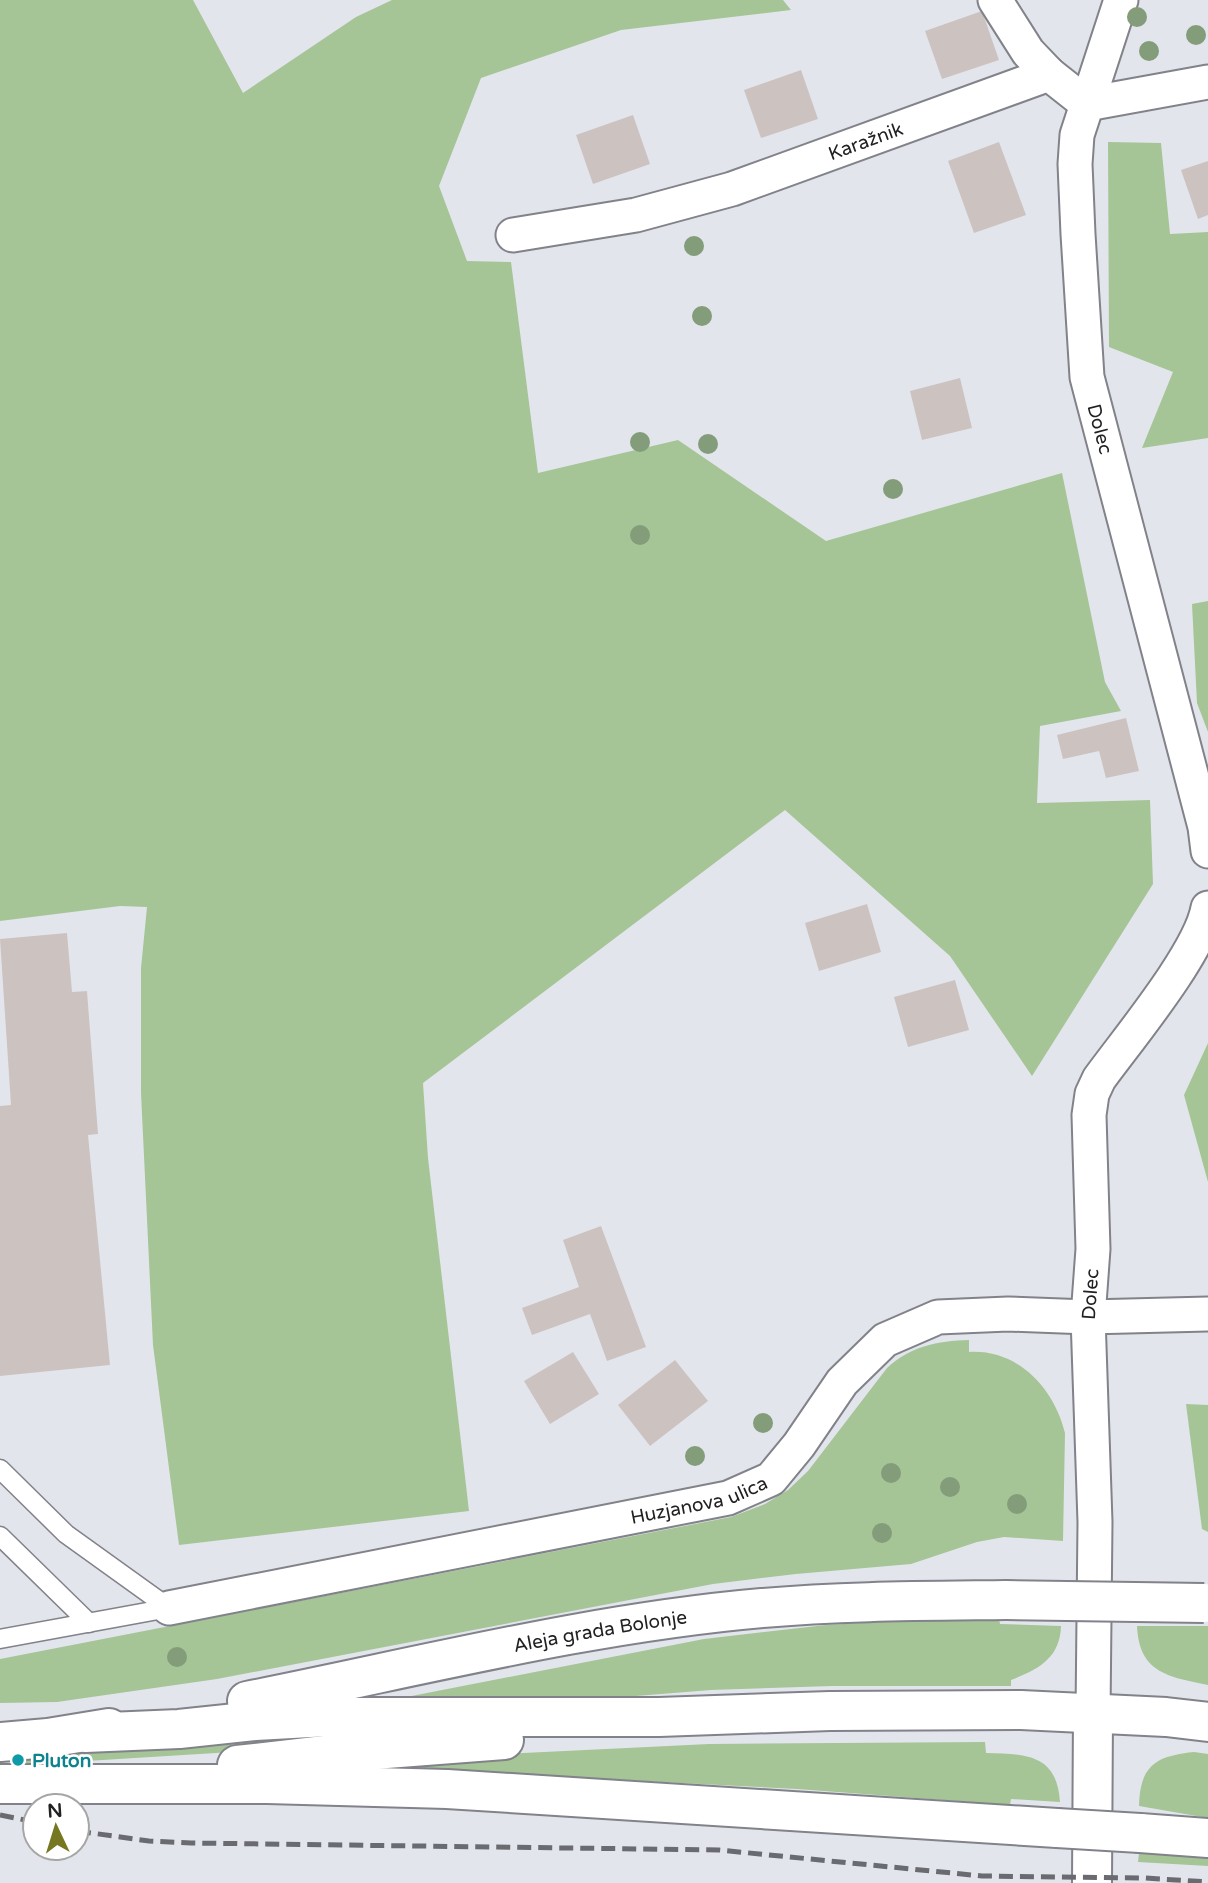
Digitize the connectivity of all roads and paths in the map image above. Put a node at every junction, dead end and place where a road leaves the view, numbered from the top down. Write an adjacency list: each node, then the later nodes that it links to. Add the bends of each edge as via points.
1 (996, 0): 3 (street, via 1028,52)
2 (1121, 0): 5 (street, Dolec)
3 (1049, 74): 5 (street); 6 (street, Karažnik, via 732,189 636,215)
4 (1208, 82): 5 (street)
5 (1087, 104): 7 (street, Dolec, via 1077,135 1075,164 1087,377)
6 (513, 235)
7 (1208, 851)
8 (1208, 908): 10 (street, Dolec, via 1206,922 1184,960 1092,1094 1088,1115 1093,1249)
9 (1208, 1314): 10 (street, Huzjanova ulica)
10 (1088, 1317): 14 (street, Huzjanova ulica, via 937,1317 885,1340 842,1381 771,1479 727,1498); 17 (street, Dolec, via 1095,1522)
11 (0, 1469): 14 (lane, via 66,1534)
12 (0, 1536): 15 (lane)
13 (1206, 1603): 20 (main road, Aleja grada Bolonje, bridge, via 838,1603 699,1615 564,1637)
14 (169, 1608): 15 (lane)
15 (89, 1623): 16 (lane)
16 (0, 1639)
17 (1093, 1714): 18 (main road, via 830,1711); 19 (main road); 25 (main road)
18 (659, 1717): 20 (main road, via 328,1717); 22 (main road, via 512,1739 287,1758)
19 (1208, 1722)
20 (85, 1733): 21 (main road, Aleja grada Bolonje)
21 (0, 1742)
22 (148, 1783): 23 (main road); 24 (main road, bridge, via 516,1793)
23 (0, 1784)
24 (1208, 1838)
25 (1092, 1883)

